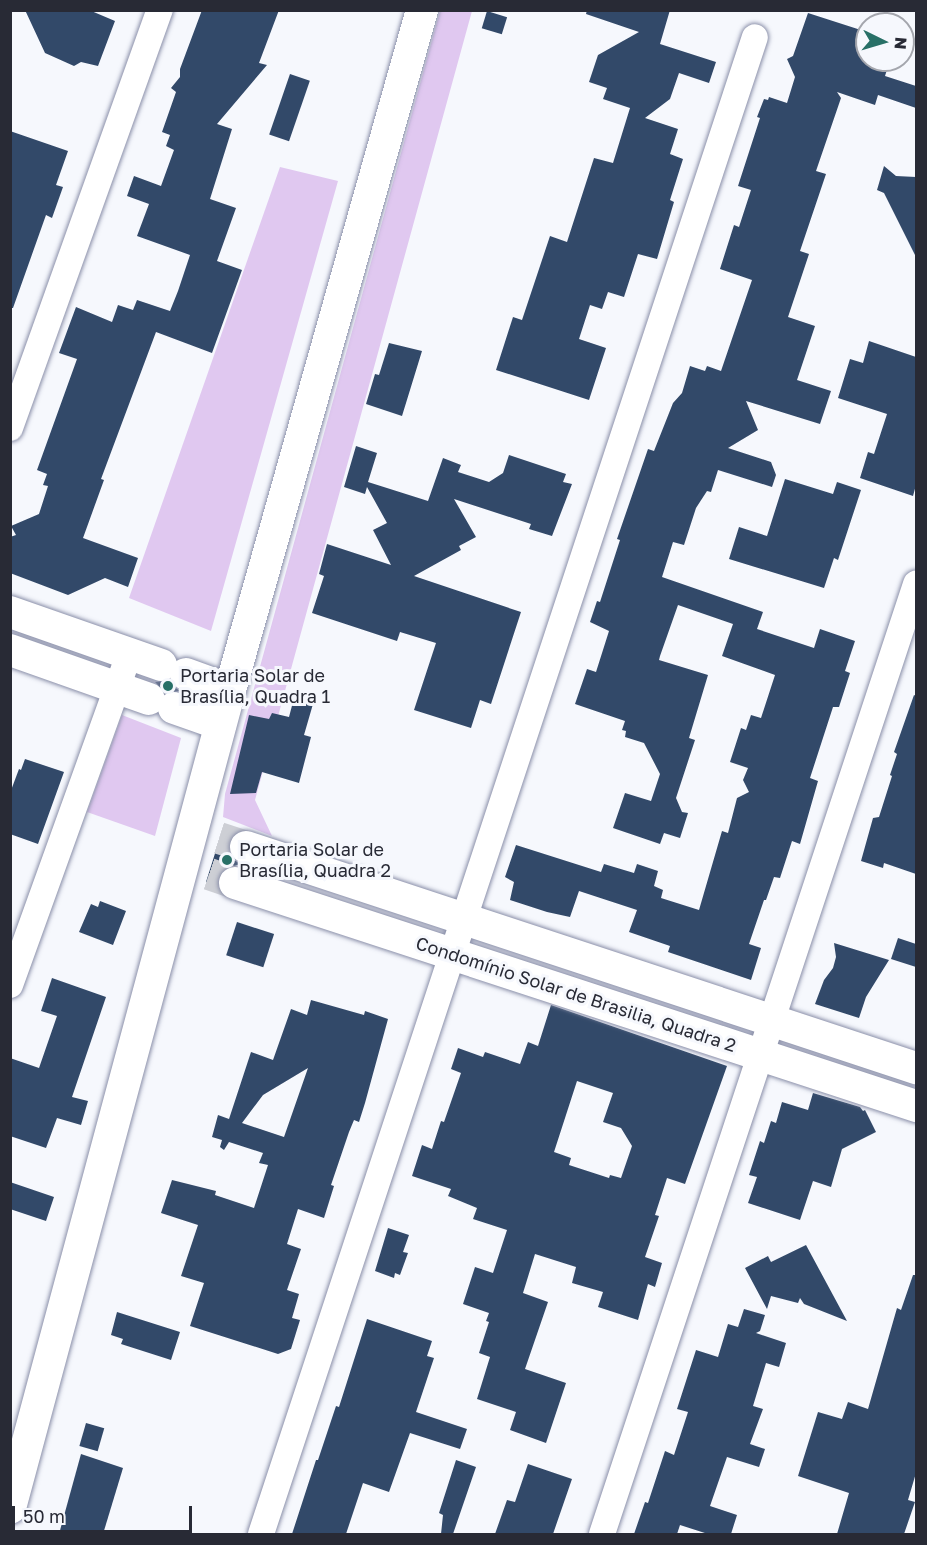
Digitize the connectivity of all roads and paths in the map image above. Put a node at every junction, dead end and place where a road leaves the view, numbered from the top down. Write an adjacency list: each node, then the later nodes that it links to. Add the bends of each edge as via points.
1 (160, 10): 4 (street)
2 (422, 10): 11 (street)
3 (755, 37): 16 (street)
4 (10, 428)
5 (916, 584): 19 (street)
6 (10, 612): 8 (street)
7 (10, 650): 10 (street)
8 (129, 654): 9 (street); 10 (street)
9 (179, 672): 11 (street); 12 (street)
10 (117, 687): 12 (street); 18 (street)
11 (230, 690): 13 (street)
12 (167, 706): 13 (street)
13 (220, 724): 14 (street)
14 (231, 842): 15 (street); 15 (street); 16 (street, Condomínio Solar de Brasilia, Quadra 2)
15 (220, 878): 17 (street, Condomínio Solar de Brasilia, Quadra 2); 23 (street)
16 (465, 918): 17 (street); 19 (street, Condomínio Solar de Brasilia, Quadra 2)
17 (453, 954): 20 (street, Condomínio Solar de Brasilia, Quadra 2); 24 (street)
18 (10, 985)
19 (773, 1020): 20 (street); 21 (street, Condomínio Solar de Brasilia, Quadra 2)
20 (761, 1055): 22 (street, Condomínio Solar de Brasilia, Quadra 2); 25 (street)
21 (916, 1068)
22 (916, 1106)
23 (10, 1508)
24 (261, 1534)
25 (602, 1534)

